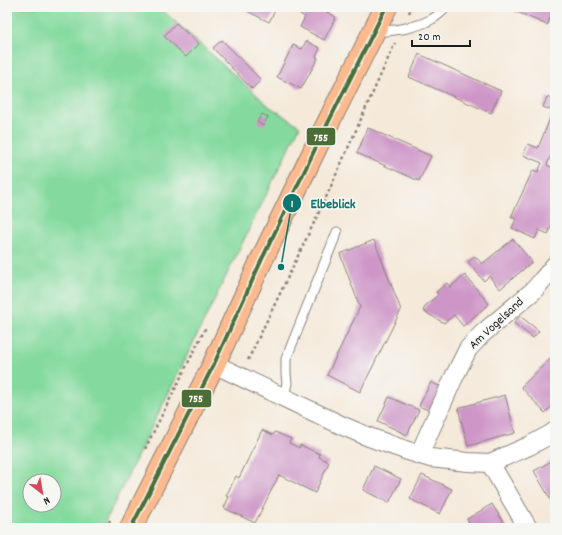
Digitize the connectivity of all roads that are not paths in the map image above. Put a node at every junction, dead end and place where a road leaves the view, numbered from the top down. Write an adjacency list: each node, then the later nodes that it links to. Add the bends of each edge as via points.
1 (386, 7): 3 (main road)
2 (447, 7): 3 (lane, via 433,19 415,27)
3 (373, 32): 6 (main road, via 262,259)
4 (337, 232): 7 (lane, via 286,359 287,383)
5 (555, 265): 9 (street, Am Vogelsand, via 533,291 468,349)
6 (214, 364): 7 (street); 11 (main road)
7 (284, 397): 9 (street, via 343,426)
8 (555, 431): 10 (street)
9 (419, 455): 10 (street, via 452,461)
10 (490, 463): 12 (street)
11 (131, 528)
12 (528, 528)

